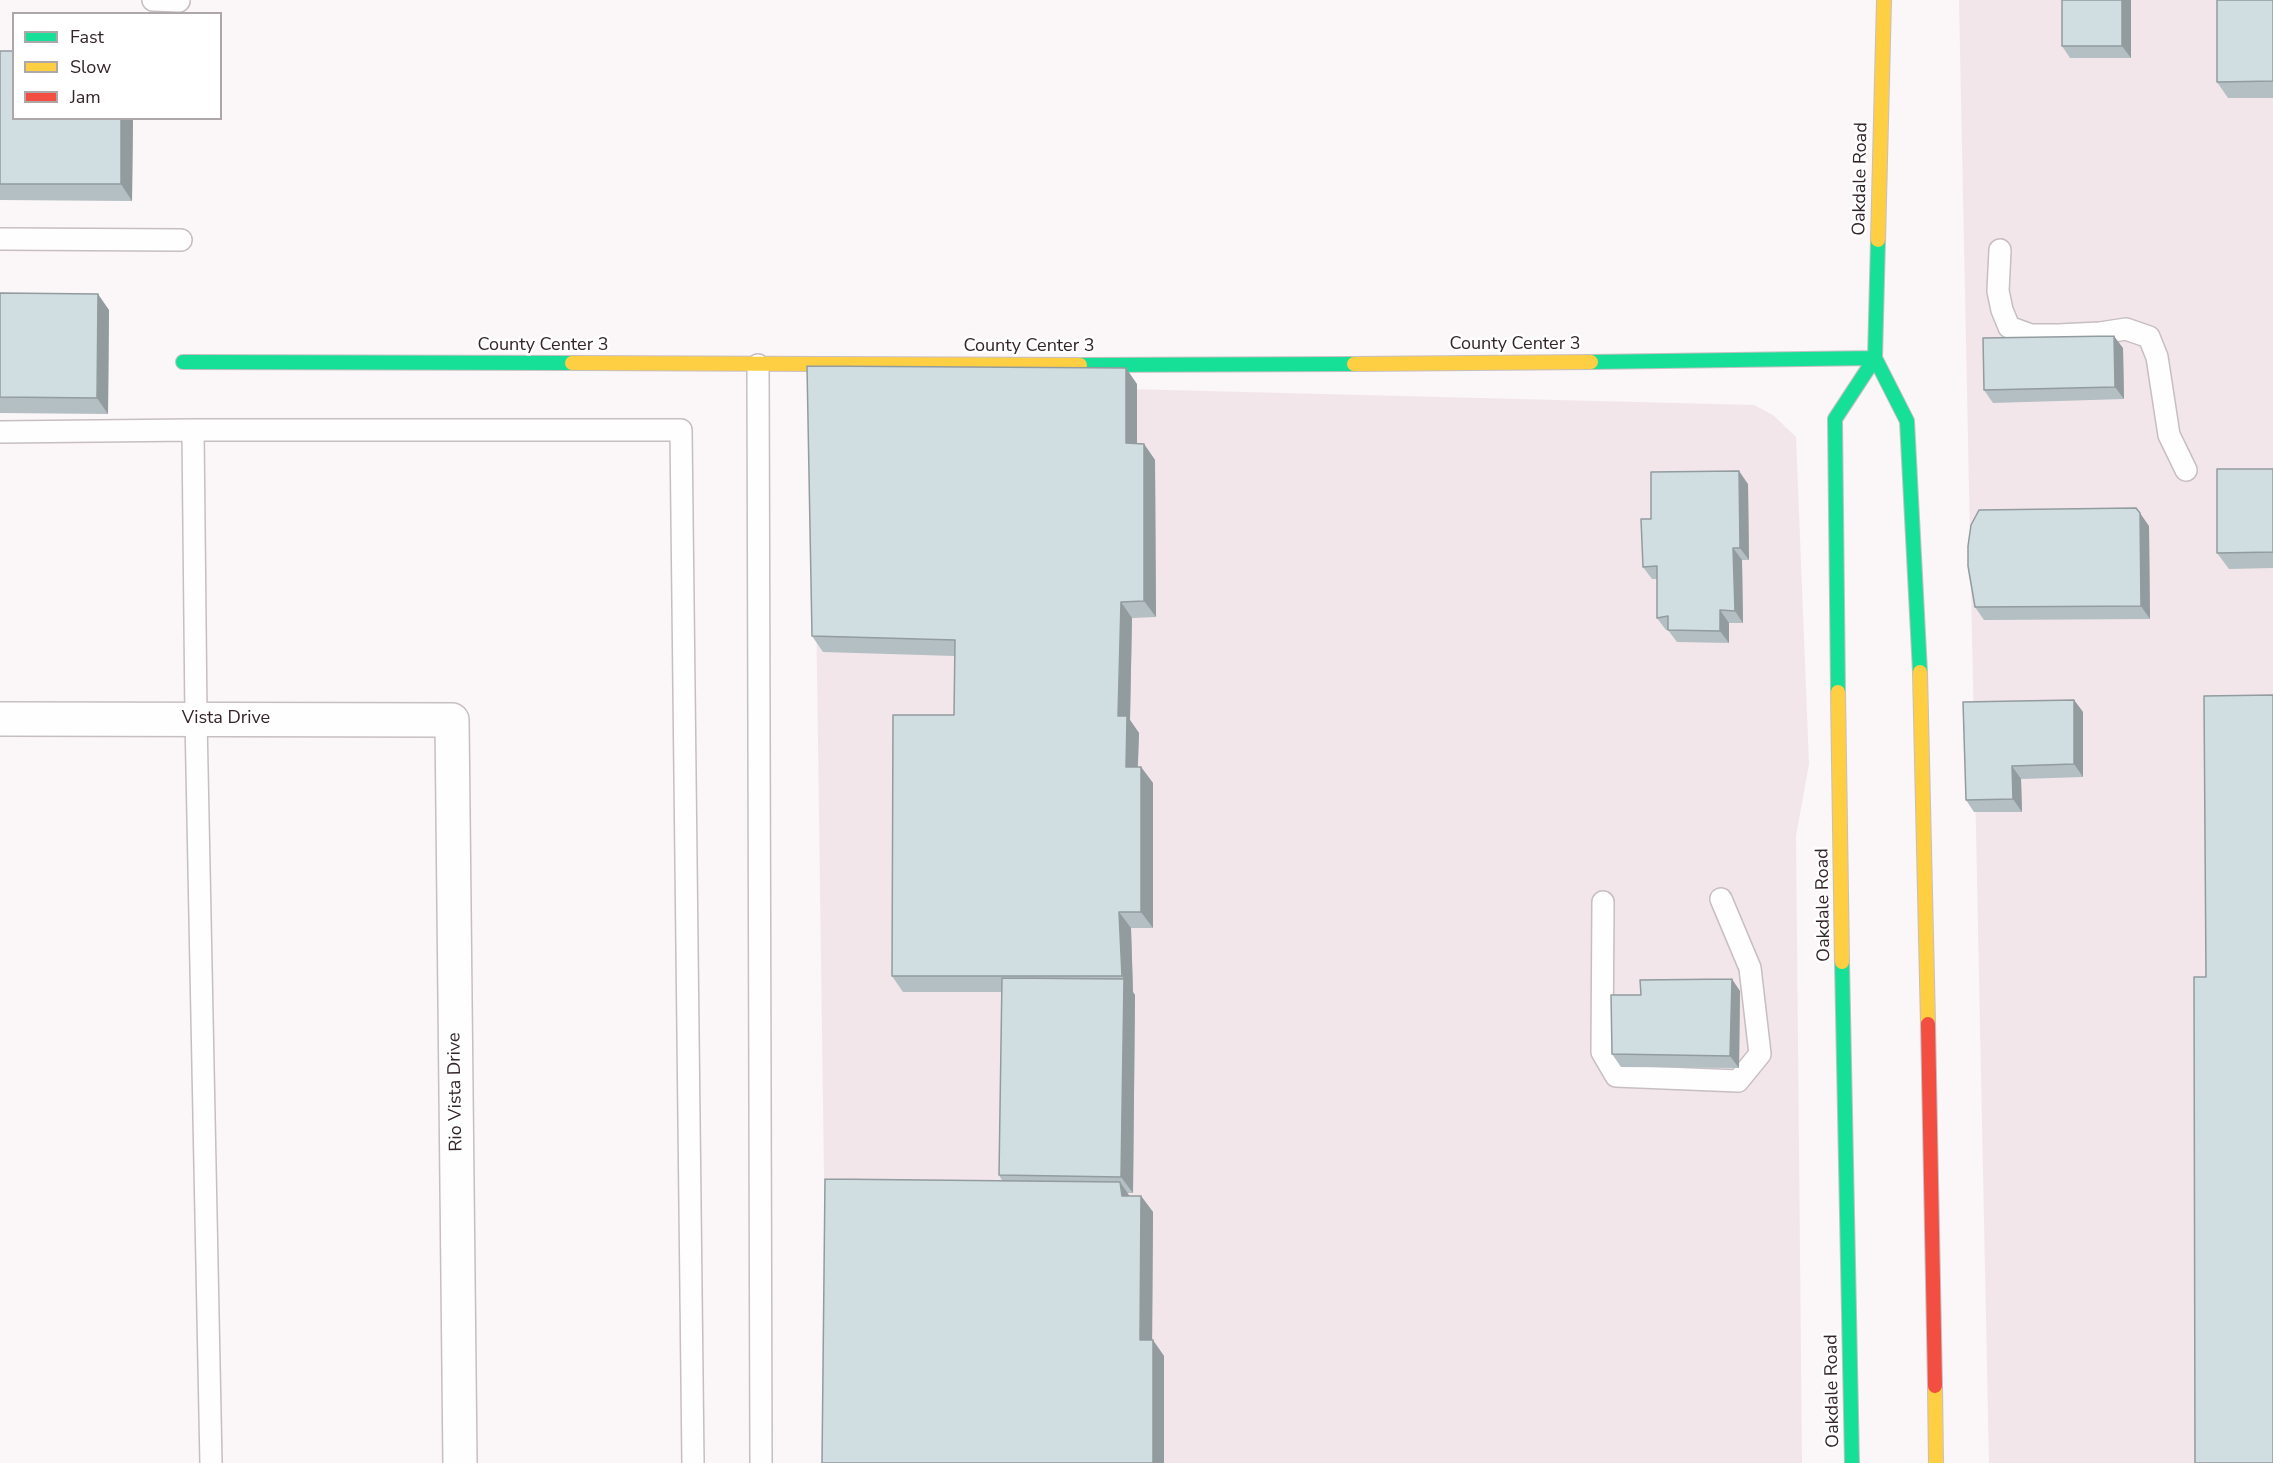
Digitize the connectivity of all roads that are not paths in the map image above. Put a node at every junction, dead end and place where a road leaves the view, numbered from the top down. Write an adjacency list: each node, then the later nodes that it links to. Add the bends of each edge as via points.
1 (153, 0): 3 (lane)
2 (1884, 0): 7 (main road, Oakdale Road)
3 (178, 1)
4 (0, 239): 5 (lane)
5 (182, 240)
6 (2000, 250): 12 (lane, via 1998,291 2008,327 2031,335 2126,329 2149,337 2157,357 2169,435)
7 (1875, 358): 9 (main road, County Center 3); 22 (main road, Oakdale Road, via 1835,419); 23 (main road, Oakdale Road, via 1907,421 1911,476 1923,740)
8 (183, 362): 9 (main road, County Center 3)
9 (759, 365): 21 (lane)
10 (193, 430): 11 (lane); 14 (lane); 20 (lane, via 681,430)
11 (0, 432)
12 (2186, 470)
13 (0, 718): 14 (street, Vista Drive)
14 (196, 719): 15 (street, Vista Drive); 18 (lane)
15 (452, 720): 19 (street, Rio Vista Drive)
16 (1721, 899): 17 (lane, via 1750,968 1760,1054 1738,1081 1616,1076 1602,1052)
17 (1603, 902)
18 (211, 1463)
19 (460, 1463)
20 (693, 1463)
21 (761, 1463)
22 (1852, 1463)
23 (1936, 1463)

